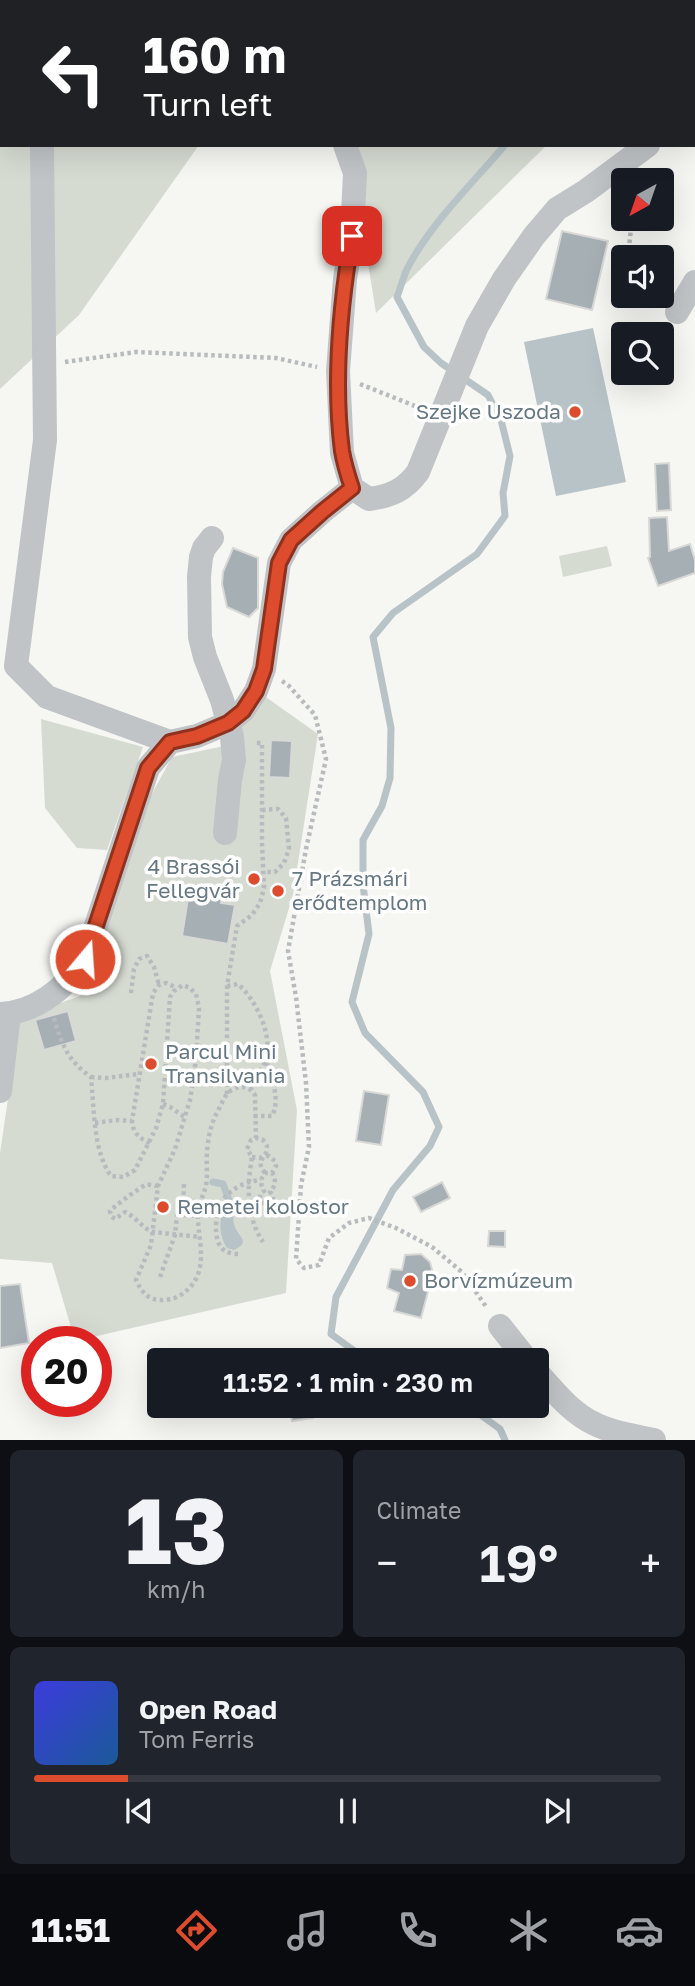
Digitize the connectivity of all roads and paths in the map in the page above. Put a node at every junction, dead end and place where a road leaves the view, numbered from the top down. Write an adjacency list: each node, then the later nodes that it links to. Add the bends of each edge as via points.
1 (42, 147): 6 (lane)
2 (346, 147): 7 (lane, via 355,173)
3 (645, 147): 8 (lane, via 557,209 534,236 477,326)
4 (695, 282): 5 (lane)
5 (677, 312)
6 (45, 364): 7 (path, via 136,352 276,358); 13 (lane, via 45,440 16,666 47,697)
7 (338, 371): 8 (path, via 367,388); 9 (lane, via 342,453)
8 (441, 416): 9 (lane, via 418,472 397,493 369,499)
9 (352, 488): 11 (lane, via 291,540 279,563)
10 (212, 538): 12 (lane, via 201,557 200,637)
11 (264, 669): 12 (lane); 51 (path, via 289,686 315,715 326,759 288,951 306,1083 309,1147 296,1259 304,1268 319,1265 329,1238 349,1223 369,1218 442,1255 462,1272)
12 (230, 733): 13 (lane); 14 (path, via 262,743); 15 (lane, via 234,760)
13 (170, 742): 21 (lane, via 148,768 85,959 72,978 46,1000)
14 (262, 810): 16 (path); 16 (path, via 278,809 286,818 289,849 275,872)
15 (225, 833)
16 (264, 872): 18 (path, via 260,903 237,926)
17 (159, 985): 19 (path, via 166,982); 20 (path, via 147,956 139,959 134,970); 24 (path, via 149,1008)
18 (227, 986): 23 (path, via 238,984 248,993 261,1018); 28 (path)
19 (177, 988): 29 (path, via 170,997); 31 (path, via 190,988 199,1008)
20 (131, 992)
21 (5, 1014): 27 (lane)
22 (61, 1045): 25 (path)
23 (266, 1058): 26 (path); 30 (path, via 276,1108 272,1116)
24 (139, 1074): 25 (path); 32 (path)
25 (91, 1077): 33 (path)
26 (251, 1089): 28 (path, via 242,1087); 30 (path)
27 (0, 1091)
28 (227, 1094): 44 (path, via 209,1134 206,1184)
29 (163, 1104): 31 (path); 35 (path)
30 (254, 1116): 34 (path)
31 (186, 1118): 42 (path)
32 (132, 1121): 33 (path); 35 (path, via 133,1130)
33 (95, 1123): 35 (path, via 104,1167 111,1176 123,1177 135,1170)
34 (256, 1138): 36 (path, via 267,1146); 37 (path, via 247,1149)
35 (150, 1143)
36 (264, 1156): 37 (path); 38 (path, via 261,1167); 38 (path, via 275,1161)
37 (252, 1157): 40 (path)
38 (269, 1173): 39 (path); 39 (path, via 275,1179 274,1188 267,1191)
39 (261, 1180): 40 (path)
40 (248, 1181): 48 (path, via 252,1218); 49 (path, via 225,1196 216,1222 222,1248)
41 (184, 1182): 43 (path)
42 (158, 1186): 45 (path); 45 (path, via 139,1187 110,1211 115,1219 125,1212)
43 (183, 1215): 44 (path); 46 (path, via 177,1215)
44 (198, 1216): 47 (path)
45 (153, 1232): 46 (path); 47 (path, via 136,1280 140,1290 158,1301 183,1294 195,1280)
46 (175, 1235): 47 (path); 50 (path)
47 (200, 1237)
48 (263, 1242)
49 (238, 1254)
50 (160, 1277)
51 (500, 1326): 52 (lane)
52 (517, 1348)
53 (549, 1386): 54 (lane, via 595,1424)
54 (654, 1440)

